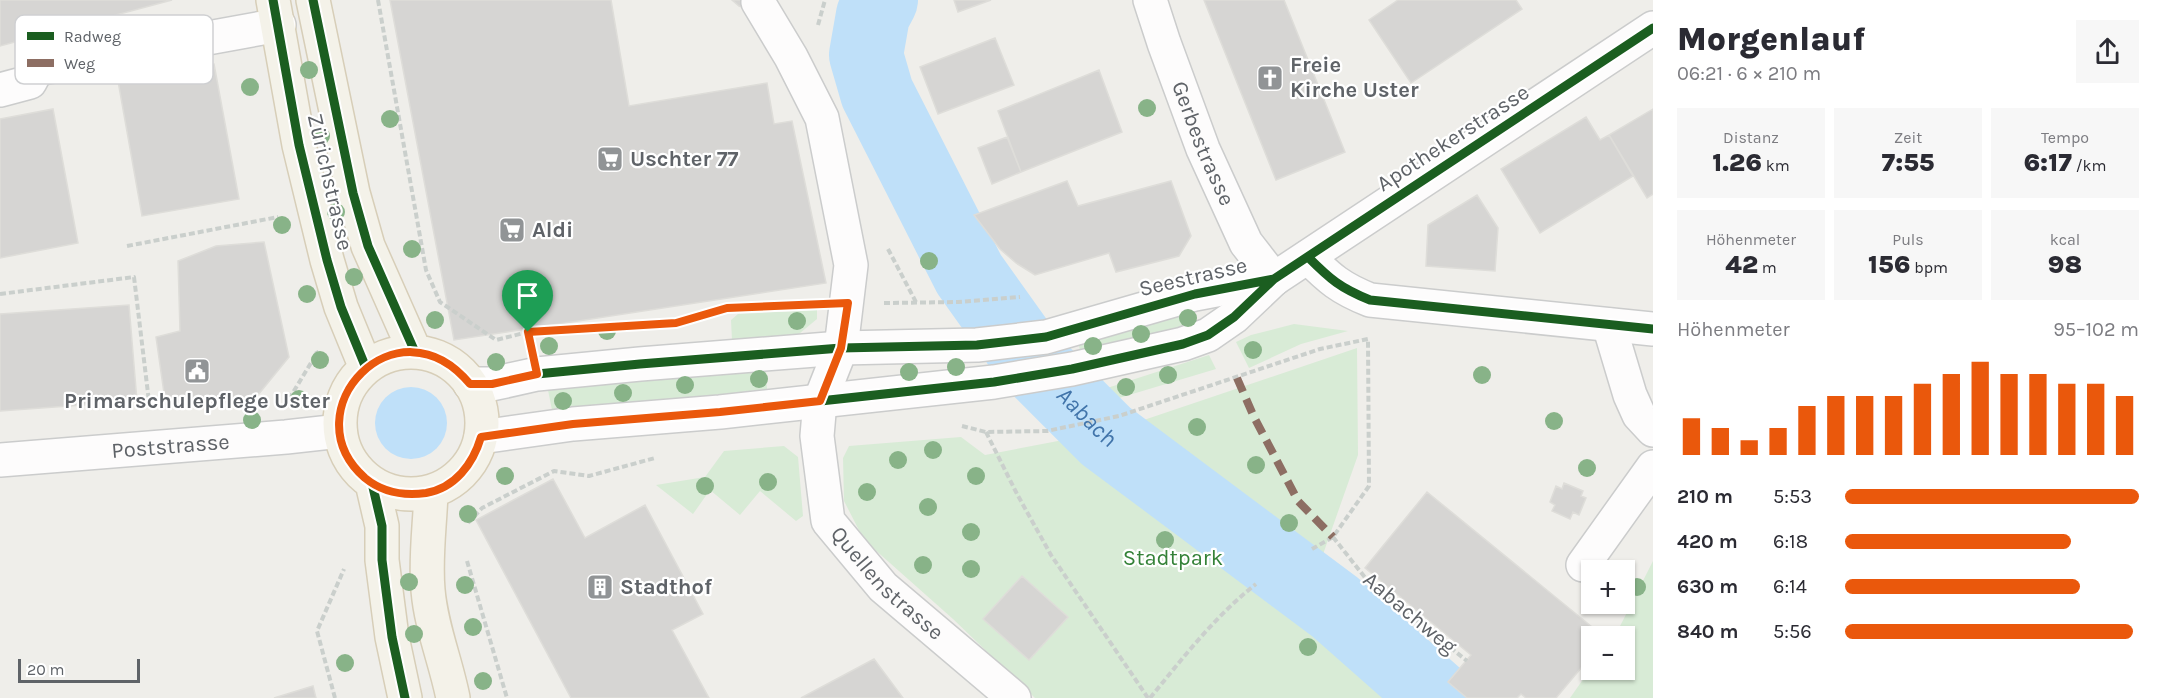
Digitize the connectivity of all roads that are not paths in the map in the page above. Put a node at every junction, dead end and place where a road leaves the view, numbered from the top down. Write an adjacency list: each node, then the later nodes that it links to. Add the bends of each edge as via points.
1 (314, 0): 12 (main road, Zürichstrasse, via 353,193 368,246)
2 (1150, 0): 8 (street, Gerbestrasse, via 1203,149 1246,243)
3 (758, 2): 11 (street, Quellenstrasse, via 822,118 851,265)
4 (276, 13): 5 (street); 13 (main road, Zürichstrasse, via 299,145 327,260)
5 (213, 28)
6 (1653, 28): 7 (street, Apothekerstrasse)
7 (1308, 257): 8 (street, Apothekerstrasse); 9 (street, via 1333,282 1370,300)
8 (1274, 279): 11 (street, Seestrasse, via 1194,294 1046,336 977,345); 15 (street, Seestrasse, via 1234,317 1208,335 1183,344 994,382)
9 (1609, 325): 10 (street); 16 (street, via 1630,395 1639,415)
10 (1653, 329)
11 (841, 348): 14 (street, Seestrasse, via 537,374 492,384); 15 (street, Quellenstrasse)
12 (415, 352): 13 (main road, via 381,358); 14 (main road, via 446,362)
13 (366, 368): 17 (main road, via 348,390)
14 (470, 384): 18 (main road, via 481,410)
15 (820, 401): 18 (street, Seestrasse, via 573,424); 26 (street, Quellenstrasse, via 817,436 828,521 883,587)
16 (1653, 430)
17 (340, 431): 19 (street, Poststrasse); 21 (main road, via 350,460)
18 (481, 437): 22 (main road, via 464,471)
19 (0, 460)
20 (1653, 467): 23 (street)
21 (372, 483): 22 (main road, via 400,494); 24 (main road, via 382,526 386,596)
22 (431, 492): 25 (main road, via 426,556 428,591 437,643)
23 (1588, 560)
24 (405, 698)
25 (453, 698)
26 (1014, 698)

